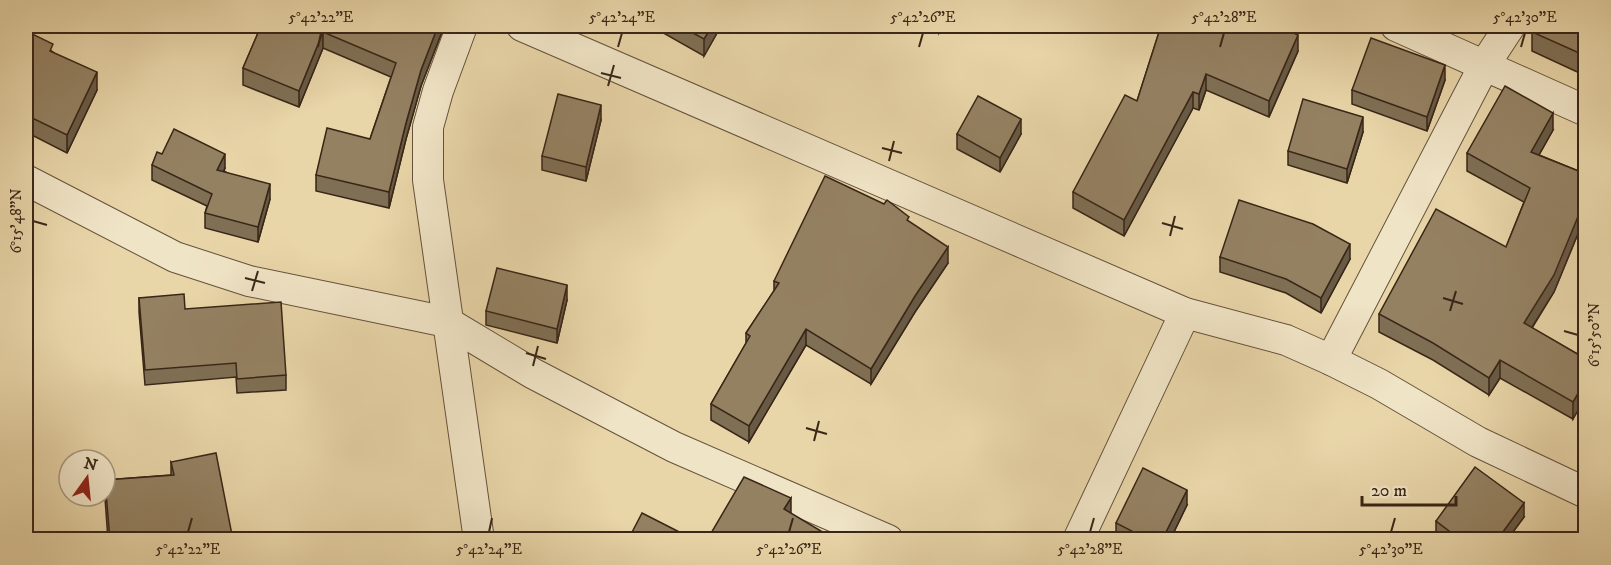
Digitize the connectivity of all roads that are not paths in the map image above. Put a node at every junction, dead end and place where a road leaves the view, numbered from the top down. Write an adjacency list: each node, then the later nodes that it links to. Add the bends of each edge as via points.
1 (462, 26): 9 (street, via 428,128 428,180)
2 (522, 26): 8 (street)
3 (1396, 26): 5 (street)
4 (1510, 26): 5 (street)
5 (1485, 64): 6 (street); 10 (street)
6 (1586, 111)
7 (26, 180): 9 (street, via 175,257 249,281)
8 (1185, 313): 10 (street, via 1286,340); 14 (street)
9 (447, 322): 12 (street); 13 (street, via 532,373 674,447)
10 (1331, 360): 11 (street, via 1478,442)
11 (1586, 493)
12 (479, 540)
13 (888, 540)
14 (1078, 540)

